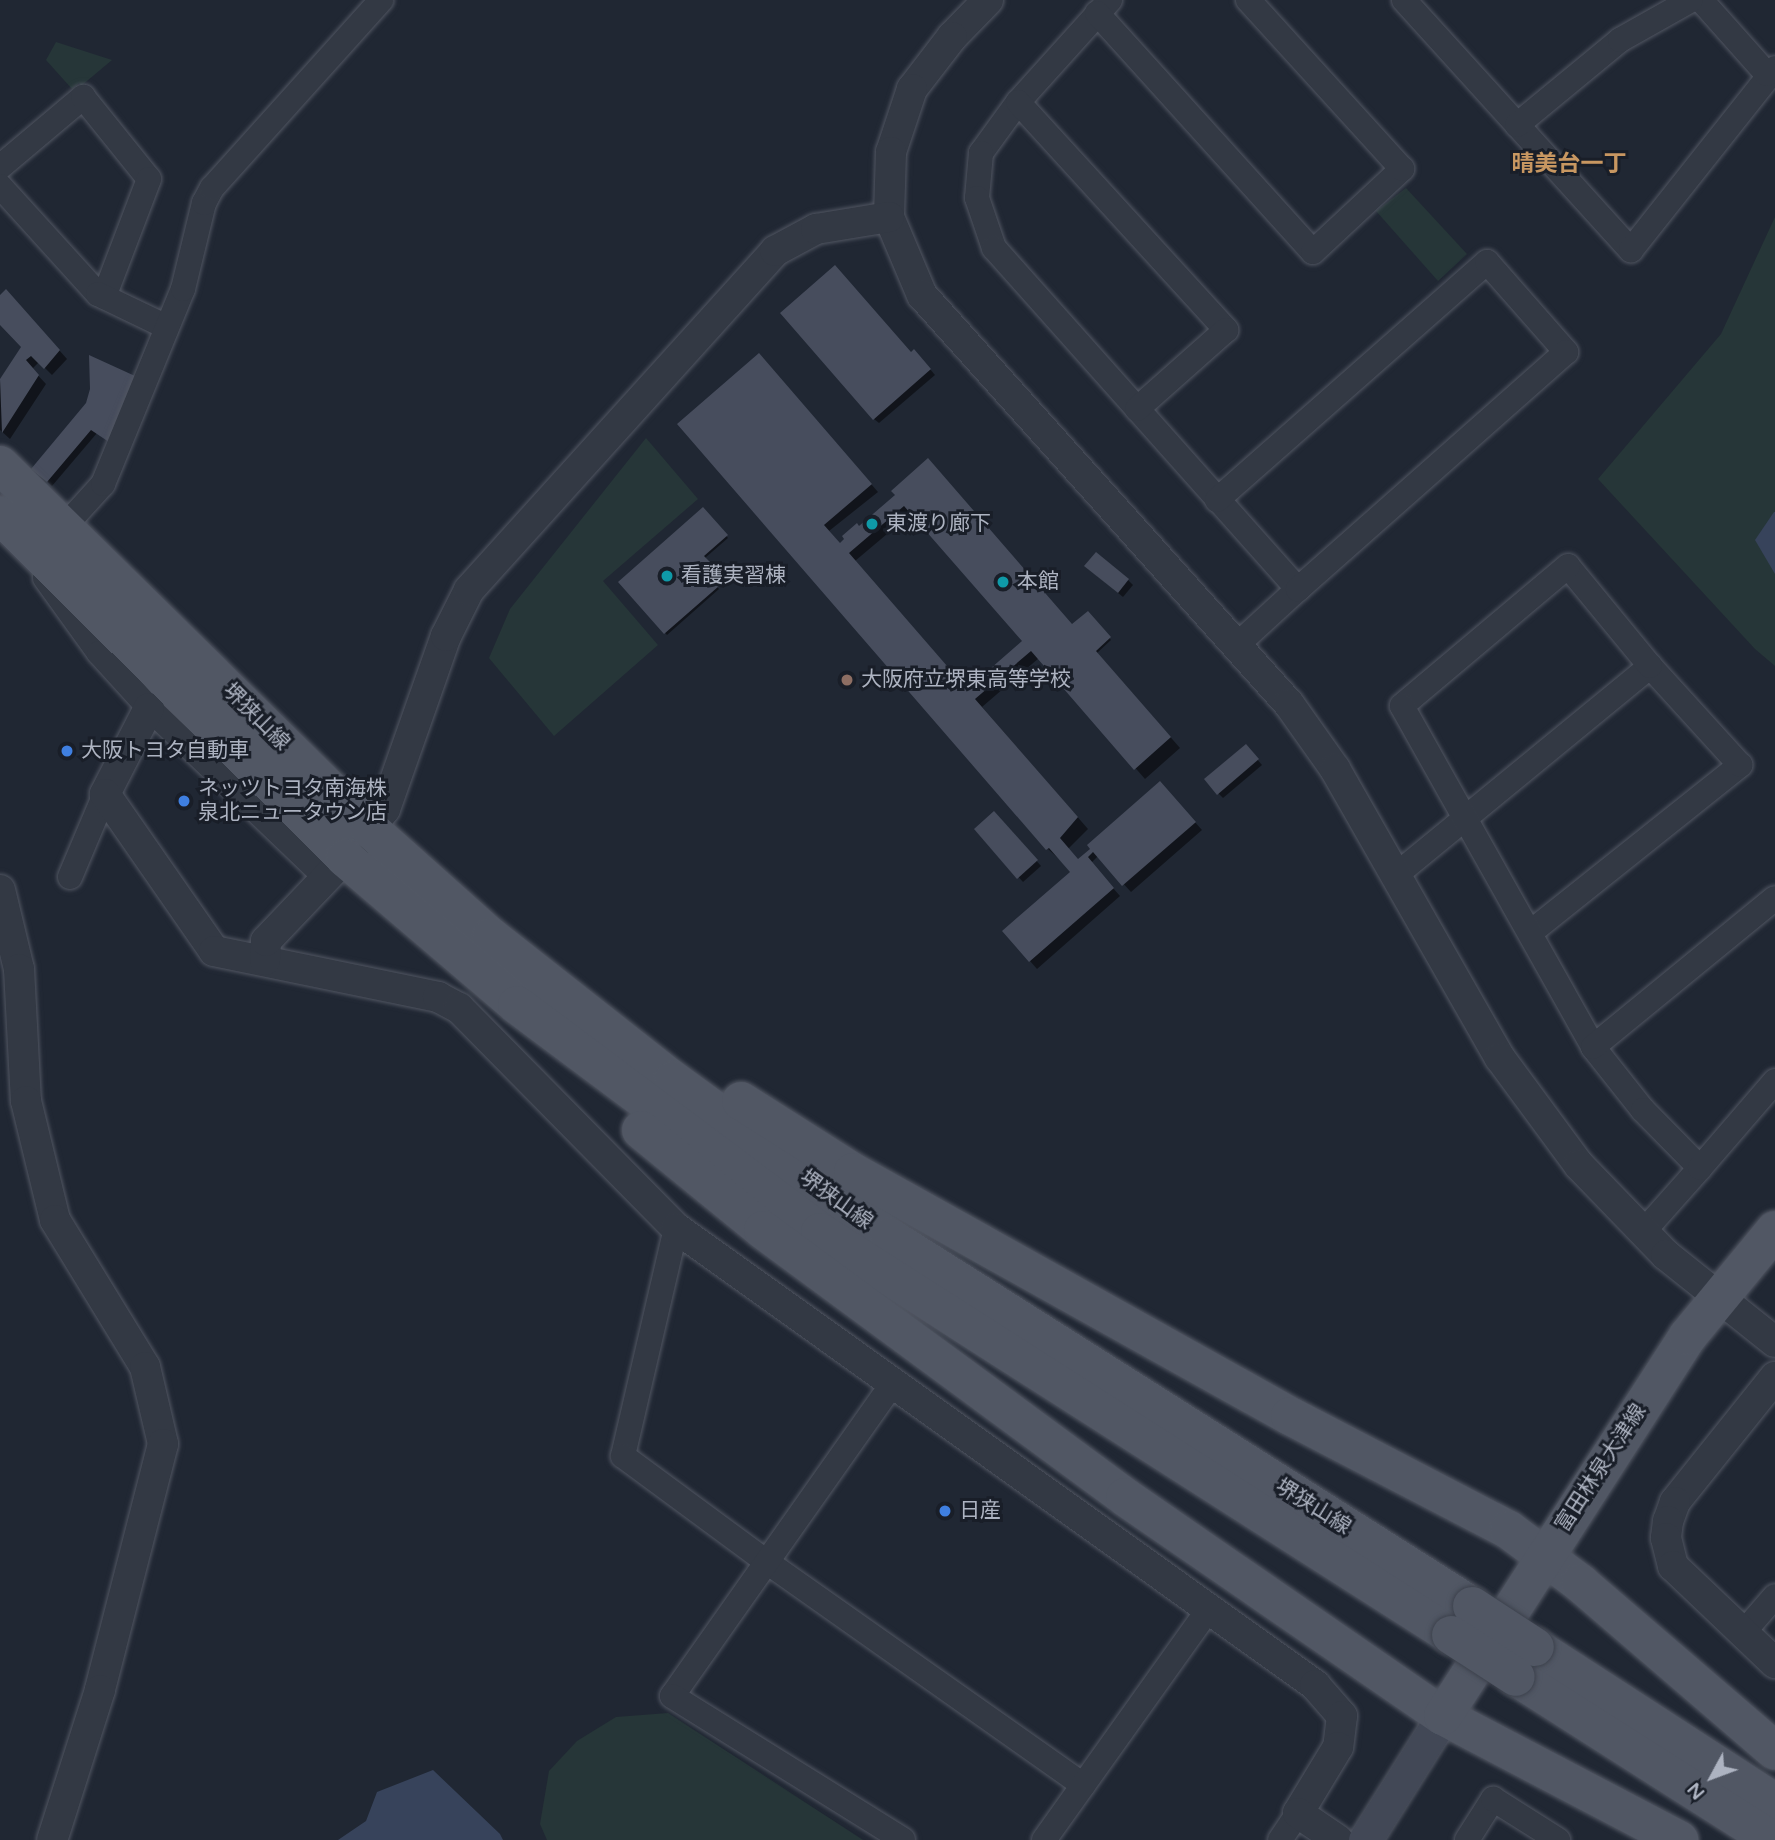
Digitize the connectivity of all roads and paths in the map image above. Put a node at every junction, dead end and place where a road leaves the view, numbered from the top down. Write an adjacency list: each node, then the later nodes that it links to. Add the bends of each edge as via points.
1 (381, 0): 15 (street, via 212,188 204,202 183,289)
2 (988, 0): 13 (street, via 912,89 891,152)
3 (1248, 0): 7 (street, via 1402,169 1313,252)
4 (1691, 0): 10 (street, via 1619,40)
5 (1701, 0): 8 (street)
6 (1409, 2): 10 (street)
7 (1103, 7): 9 (street)
8 (1771, 71): 10 (street, via 1631,250)
9 (1018, 102): 16 (street, via 981,153 977,198 994,248); 16 (street, via 1226,330)
10 (1517, 125)
11 (0, 167): 14 (street, via 83,97 149,178)
12 (0, 186): 14 (street)
13 (889, 217): 22 (street, via 922,295); 27 (street, via 816,229 775,251 469,590 446,636 385,809)
14 (104, 297): 15 (street)
15 (167, 327): 20 (street, via 103,484)
16 (1137, 410): 18 (street)
17 (0, 465): 20 (main road, 堺狭山線)
18 (1217, 500): 21 (street); 21 (street, via 1487,262 1566,352)
19 (0, 515): 20 (main road, 堺狭山線)
20 (51, 541): 24 (street, via 46,582 99,653); 27 (main road, 堺狭山線); 28 (main road, 堺狭山線)
21 (1298, 589): 22 (street)
22 (1238, 644): 29 (street, via 1321,748)
23 (1650, 666): 26 (street); 26 (street, via 1568,566 1402,706); 33 (street, via 1740,765)
24 (149, 708): 25 (street); 28 (street)
25 (105, 794): 30 (street); 34 (street, via 215,951)
26 (1466, 818): 29 (street); 33 (street)
27 (370, 829): 28 (street); 35 (main road, 堺狭山線, via 491,937)
28 (335, 868): 34 (street, via 266,941); 36 (main road, 堺狭山線)
29 (1396, 875): 42 (street, via 1500,1058 1534,1108 1579,1165)
30 (70, 877)
31 (0, 890): 60 (street, via 19,969 26,1101 55,1220 145,1367 163,1444 100,1690)
32 (1775, 898): 37 (street)
33 (1531, 932): 37 (street)
34 (265, 960): 40 (street, via 438,997 459,1008)
35 (550, 980): 47 (main road, via 853,1172 1290,1416 1509,1530); 51 (main road, 堺狭山線, via 673,1080 889,1237)
36 (517, 1005): 51 (main road, 堺狭山線, via 820,1233); 55 (main road, via 570,1072 763,1230 1125,1497)
37 (1593, 1047): 39 (street, via 1643,1110)
38 (1775, 1081): 39 (street)
39 (1700, 1168): 42 (street)
40 (676, 1228): 46 (street); 48 (street, via 623,1456)
41 (1775, 1230): 43 (main road, 富田林泉大津線)
42 (1643, 1232): 43 (street)
43 (1718, 1298): 44 (street); 47 (main road, 富田林泉大津線, via 1688,1336)
44 (1775, 1342)
45 (1775, 1377): 52 (street, via 1675,1502 1668,1521 1673,1566)
46 (893, 1383): 48 (street); 50 (street)
47 (1544, 1555): 55 (main road, 富田林泉大津線); 56 (main road)
48 (766, 1562): 57 (street); 61 (street, via 672,1696)
49 (1775, 1595): 52 (street)
50 (1209, 1609): 57 (street); 59 (street, via 1315,1685 1342,1716 1338,1747)
51 (1462, 1620): 53 (main road, 堺狭山線, bridge)
52 (1742, 1634): 54 (street)
53 (1525, 1662): 58 (main road, 堺狭山線); 69 (main road, 堺狭山線)
54 (1775, 1663)
55 (1443, 1716): 65 (main road); 68 (main road)
56 (1775, 1751)
57 (1083, 1785): 62 (street)
58 (1775, 1802)
59 (1298, 1812): 63 (street); 64 (street)
60 (52, 1840)
61 (903, 1840)
62 (1044, 1840)
63 (1280, 1840)
64 (1338, 1840)
65 (1365, 1840)
66 (1467, 1840): 67 (street, via 1493,1799)
67 (1558, 1840)
68 (1679, 1840)
69 (1772, 1840)

